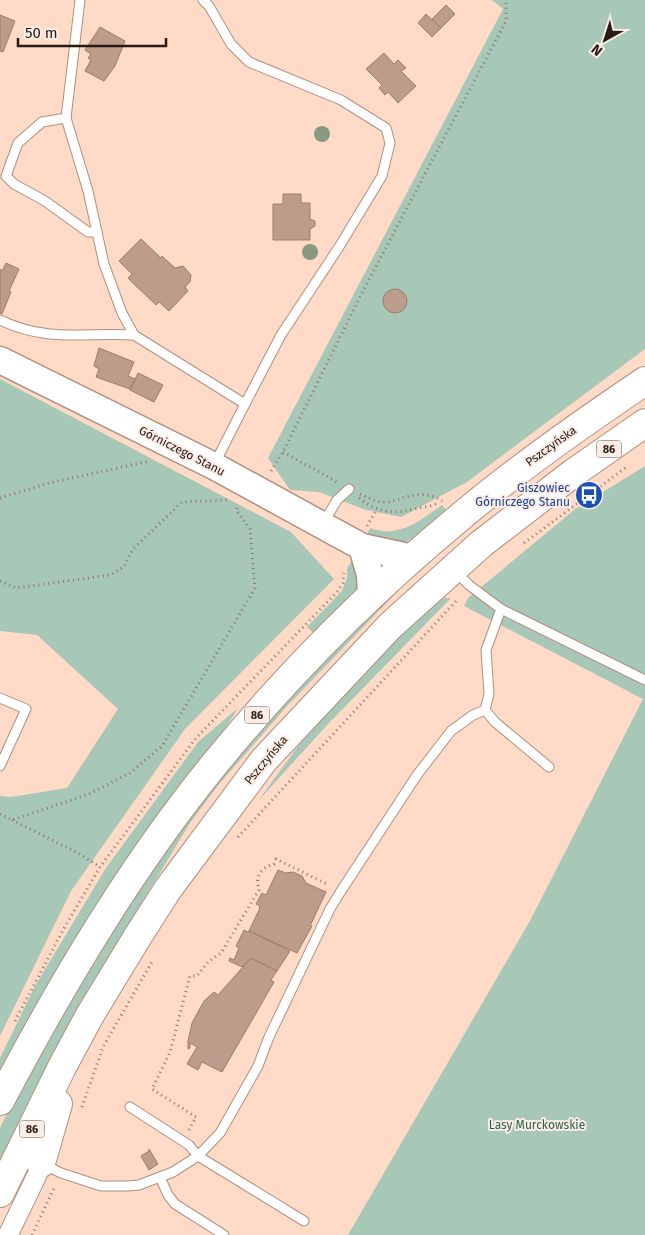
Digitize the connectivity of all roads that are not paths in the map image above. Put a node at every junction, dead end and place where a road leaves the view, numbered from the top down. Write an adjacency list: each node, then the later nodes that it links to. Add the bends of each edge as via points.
1 (80, 0): 3 (lane)
2 (203, 0): 9 (lane, via 231,44 249,62 341,100 386,128 390,143 382,176 281,335)
3 (66, 118): 4 (lane); 4 (lane, via 42,122 18,142 6,176 88,232)
4 (97, 232): 6 (lane, via 104,264)
5 (0, 320): 6 (lane, via 18,328 52,335)
6 (134, 335): 9 (lane)
7 (0, 360): 11 (street, Górniczego Stanu)
8 (645, 381): 15 (main road, Pszczyńska / 86, via 509,477)
9 (245, 404): 11 (lane)
10 (645, 423): 16 (main road, Pszczyńska / 86, via 481,544)
11 (214, 466): 13 (street, Górniczego Stanu, via 250,495)
12 (349, 489): 13 (lane, via 336,500)
13 (322, 525): 14 (street, Górniczego Stanu)
14 (358, 545): 15 (street, Górniczego Stanu); 17 (street, via 370,575)
15 (413, 558): 17 (main road, Pszczyńska / 86)
16 (462, 577): 18 (lane); 24 (main road, Pszczyńska / 86, via 390,626 264,760 168,889)
17 (371, 597): 25 (main road, Pszczyńska / 86, via 271,698 217,761 160,836 71,971)
18 (501, 609): 19 (lane); 21 (lane, via 486,650 489,694)
19 (645, 680)
20 (0, 698): 22 (lane, via 26,709)
21 (485, 710): 23 (lane); 27 (lane, via 451,732 417,775 341,891 258,1066 220,1133)
22 (0, 766)
23 (549, 766)
24 (63, 1065): 28 (main road); 30 (main road, Pszczyńska / 86)
25 (0, 1101)
26 (130, 1107): 27 (lane, via 189,1145)
27 (198, 1156): 29 (lane); 31 (lane)
28 (51, 1168): 29 (lane, via 101,1186 140,1185); 32 (street, via 37,1175)
29 (160, 1177): 33 (lane, via 175,1204)
30 (0, 1193)
31 (304, 1221)
32 (8, 1235)
33 (224, 1235)

